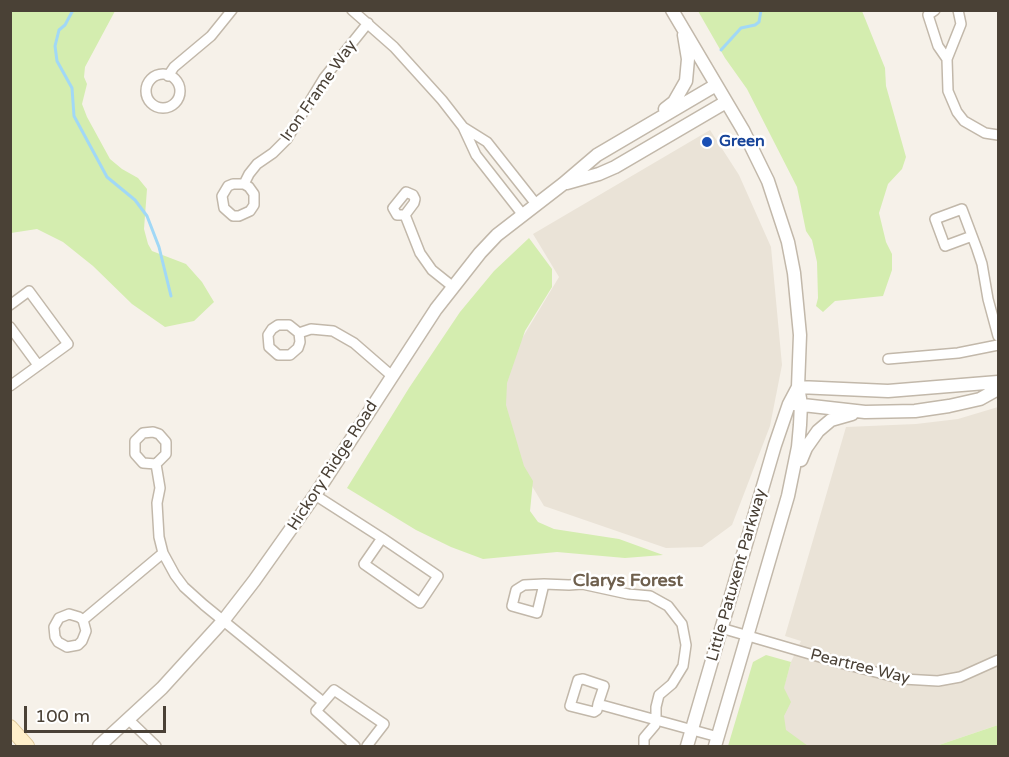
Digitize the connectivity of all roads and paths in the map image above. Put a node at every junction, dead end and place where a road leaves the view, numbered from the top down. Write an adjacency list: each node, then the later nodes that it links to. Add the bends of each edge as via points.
1 (232, 10): 9 (street, via 211,36)
2 (352, 10): 6 (street)
3 (672, 10): 7 (street, Little Patuxent Parkway)
4 (935, 10): 8 (street, via 927,15)
5 (958, 10): 8 (street, via 961,24)
6 (368, 22): 13 (street, via 420,74); 15 (street, Iron Frame Way, via 324,78 287,139 257,165)
7 (682, 28): 10 (street, Little Patuxent Parkway); 12 (street, via 688,59 686,81 674,102)
8 (946, 59): 14 (street, via 948,91 957,112 974,128)
9 (168, 76)
10 (716, 85): 11 (street, Little Patuxent Parkway); 12 (street, Hickory Ridge Road)
11 (726, 102): 16 (street, Hickory Ridge Road, via 615,167); 32 (street, Little Patuxent Parkway, via 756,154 788,242 800,335)
12 (646, 126): 16 (street, Hickory Ridge Road, via 597,155)
13 (463, 127): 17 (street, via 487,142); 19 (street, via 476,155)
14 (999, 135)
15 (244, 184)
16 (563, 184): 17 (street, Hickory Ridge Road)
17 (536, 204): 19 (street, Hickory Ridge Road)
18 (405, 215): 21 (street, via 426,263)
19 (523, 215): 21 (street, Hickory Ridge Road, via 497,235)
20 (972, 236): 20 (street, via 945,246 935,219 962,209); 25 (street)
21 (452, 286): 29 (street, Hickory Ridge Road)
22 (10, 305): 28 (street, via 29,291 68,344)
23 (10, 327): 28 (street)
24 (298, 333): 29 (street, via 311,329 342,335)
25 (999, 336)
26 (999, 345): 27 (street, via 958,353)
27 (888, 358)
28 (38, 365): 31 (street)
29 (392, 376): 37 (street, Hickory Ridge Road)
30 (999, 382): 32 (street, via 888,391)
31 (10, 386)
32 (798, 387): 34 (street, Little Patuxent Parkway)
33 (999, 389): 35 (street, via 980,399 949,406)
34 (795, 404): 35 (street); 38 (street, Little Patuxent Parkway, via 798,447); 44 (street, Little Patuxent Parkway)
35 (865, 412): 38 (street, via 831,420 818,431 806,448)
36 (156, 464): 40 (street, via 160,489 157,520)
37 (315, 495): 39 (street); 43 (street, Hickory Ridge Road)
38 (788, 496): 45 (street, Little Patuxent Parkway)
39 (382, 538): 39 (street, via 363,564 420,603 438,576)
40 (163, 553): 42 (street); 43 (street, via 184,587)
41 (544, 584): 49 (street, via 582,584 650,596 676,614 686,635 685,656 678,676 657,700)
42 (82, 620)
43 (223, 621): 47 (street); 50 (street, Hickory Ridge Road)
44 (721, 628): 45 (street, Peartree Way); 52 (street, Little Patuxent Parkway)
45 (748, 637): 46 (street, Peartree Way, via 884,676 912,680 960,677); 53 (street, Little Patuxent Parkway)
46 (999, 660)
47 (323, 702): 57 (street, via 316,711); 58 (street, via 334,690 384,724)
48 (598, 704): 49 (street)
49 (656, 719): 52 (street); 59 (street, via 644,738)
50 (129, 720): 55 (street, Hickory Ridge Road); 56 (street)
51 (10, 727): 54 (main road)
52 (692, 730): 53 (street); 60 (street, Little Patuxent Parkway)
53 (716, 742)
54 (27, 747)
55 (99, 747)
56 (156, 747)
57 (356, 747)
58 (367, 747)
59 (645, 747)
60 (687, 747)

